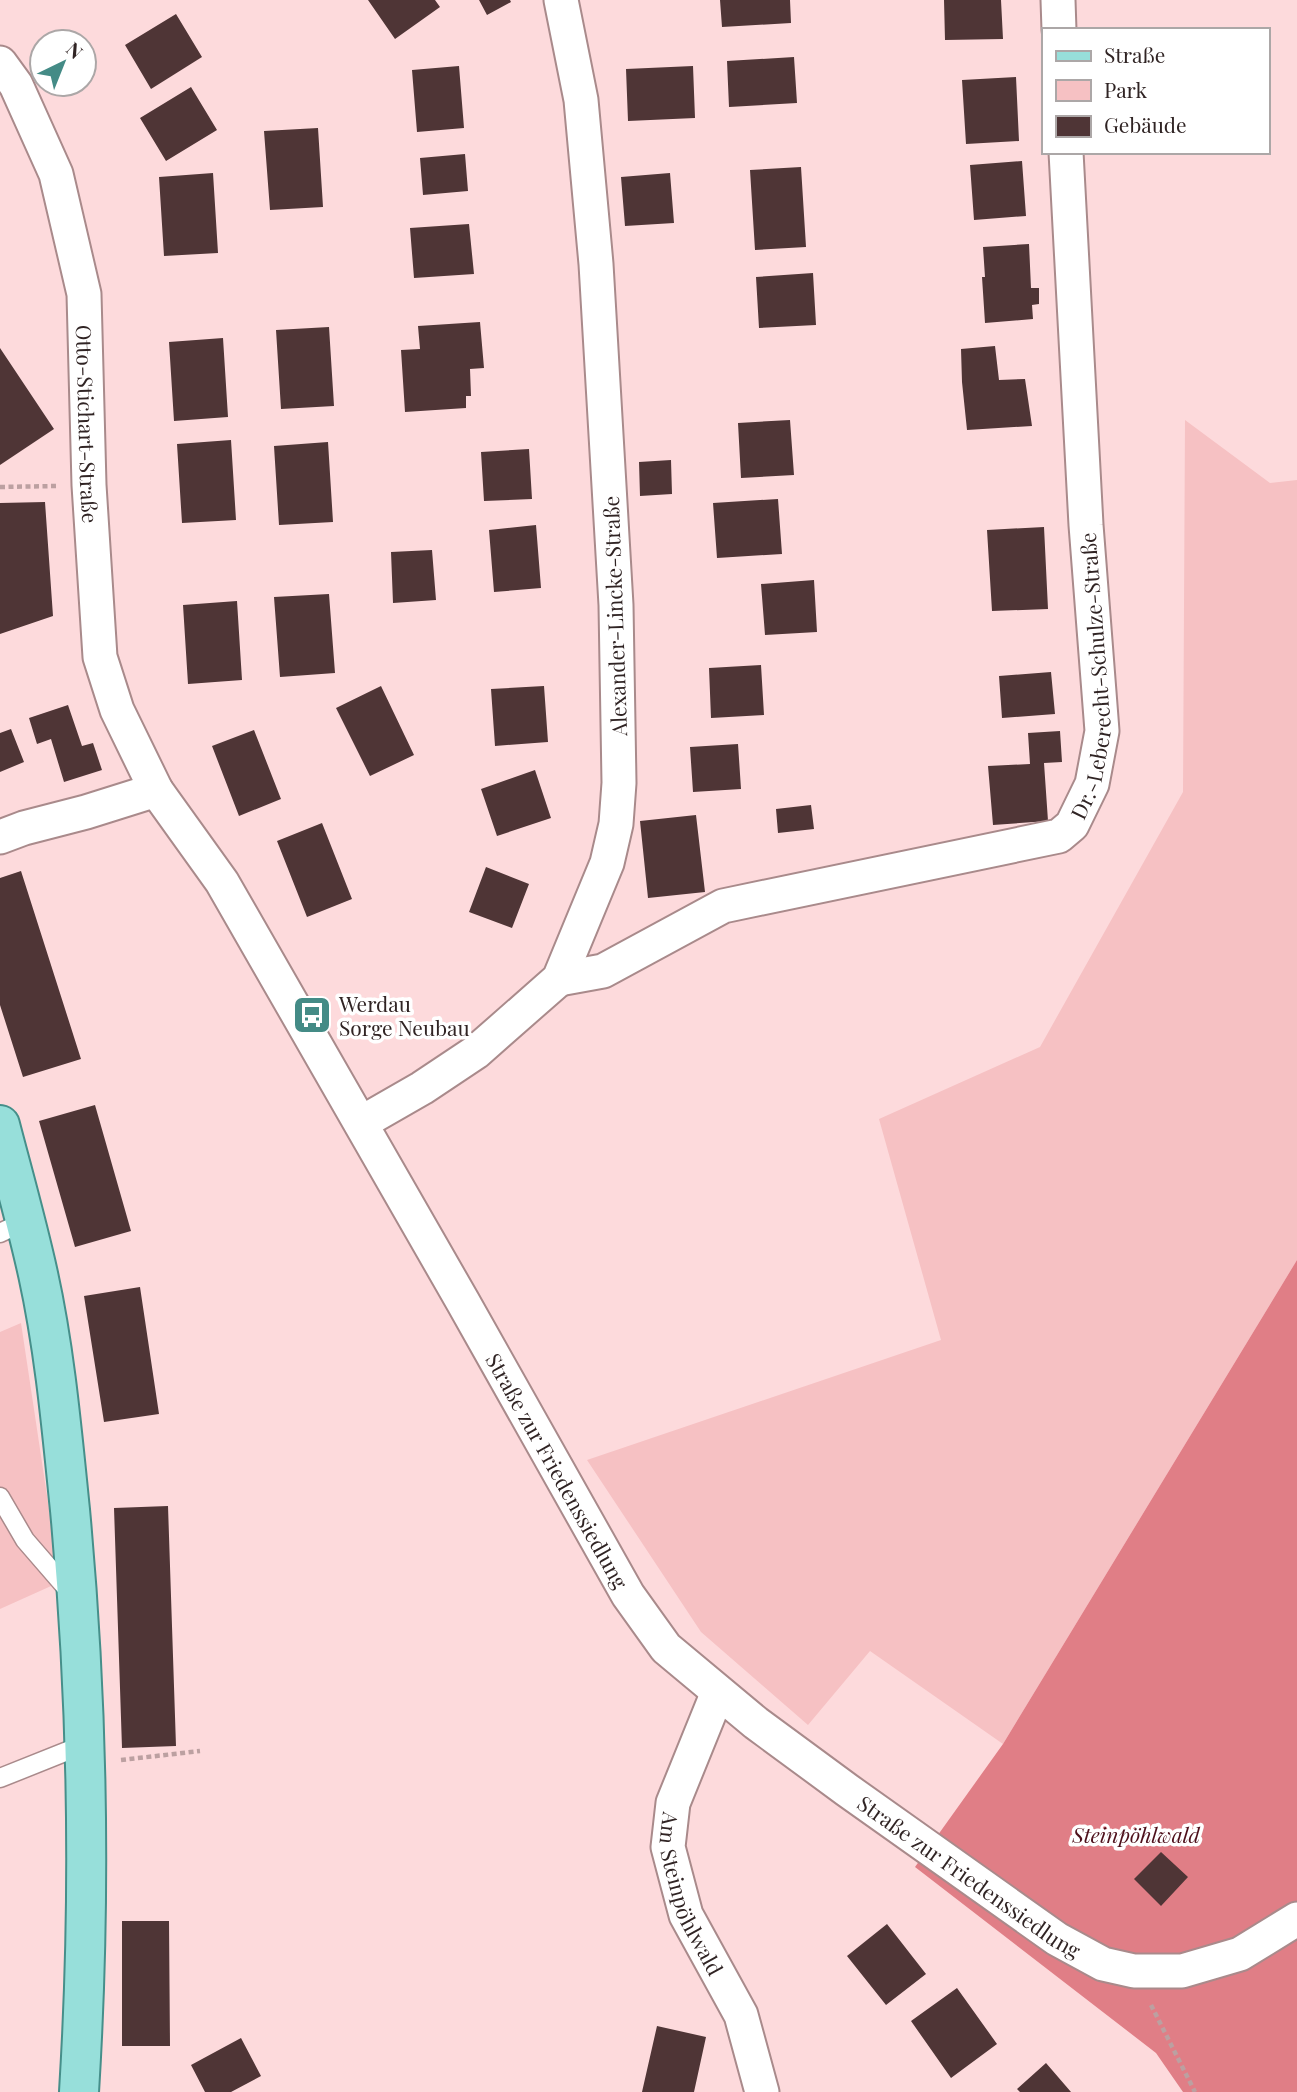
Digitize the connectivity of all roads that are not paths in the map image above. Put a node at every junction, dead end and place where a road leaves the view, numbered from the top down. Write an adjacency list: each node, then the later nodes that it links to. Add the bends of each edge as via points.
1 (561, 0): 8 (street, Alexander-Lincke-Straße, via 581,100 596,264 616,605 619,783 607,863)
2 (1058, 0): 3 (street)
3 (1059, 28)
4 (0, 63): 6 (street, Otto-Stichart-Straße, via 16,85 56,174 85,294 89,485 100,657 117,710)
5 (1066, 154): 8 (street, Dr.-Leberecht-Schulze-Straße, via 1102,730 1092,784 1072,825 1059,835 723,906 603,971)
6 (156, 790): 7 (street); 9 (street, Straße zur Friedenssiedlung, via 222,882)
7 (0, 837)
8 (559, 979): 9 (street, Alexander-Lincke-Straße, via 476,1052)
9 (361, 1123): 14 (street, Straße zur Friedenssiedlung, via 628,1595 667,1648)
10 (0, 1125): 11 (main road)
11 (13, 1227): 13 (main road, via 38,1276 56,1383)
12 (0, 1497): 13 (lane, via 25,1540)
13 (79, 1602): 15 (main road)
14 (718, 1692): 17 (street, Straße zur Friedenssiedlung, via 1057,1939 1103,1964 1134,1971 1182,1971 1240,1954); 19 (street, Am Steinpöhlwald, via 673,1803 668,1847 686,1915 741,2015)
15 (85, 1755): 16 (lane); 18 (main road)
16 (0, 1778)
17 (1297, 1919)
18 (79, 2092)
19 (762, 2092)

